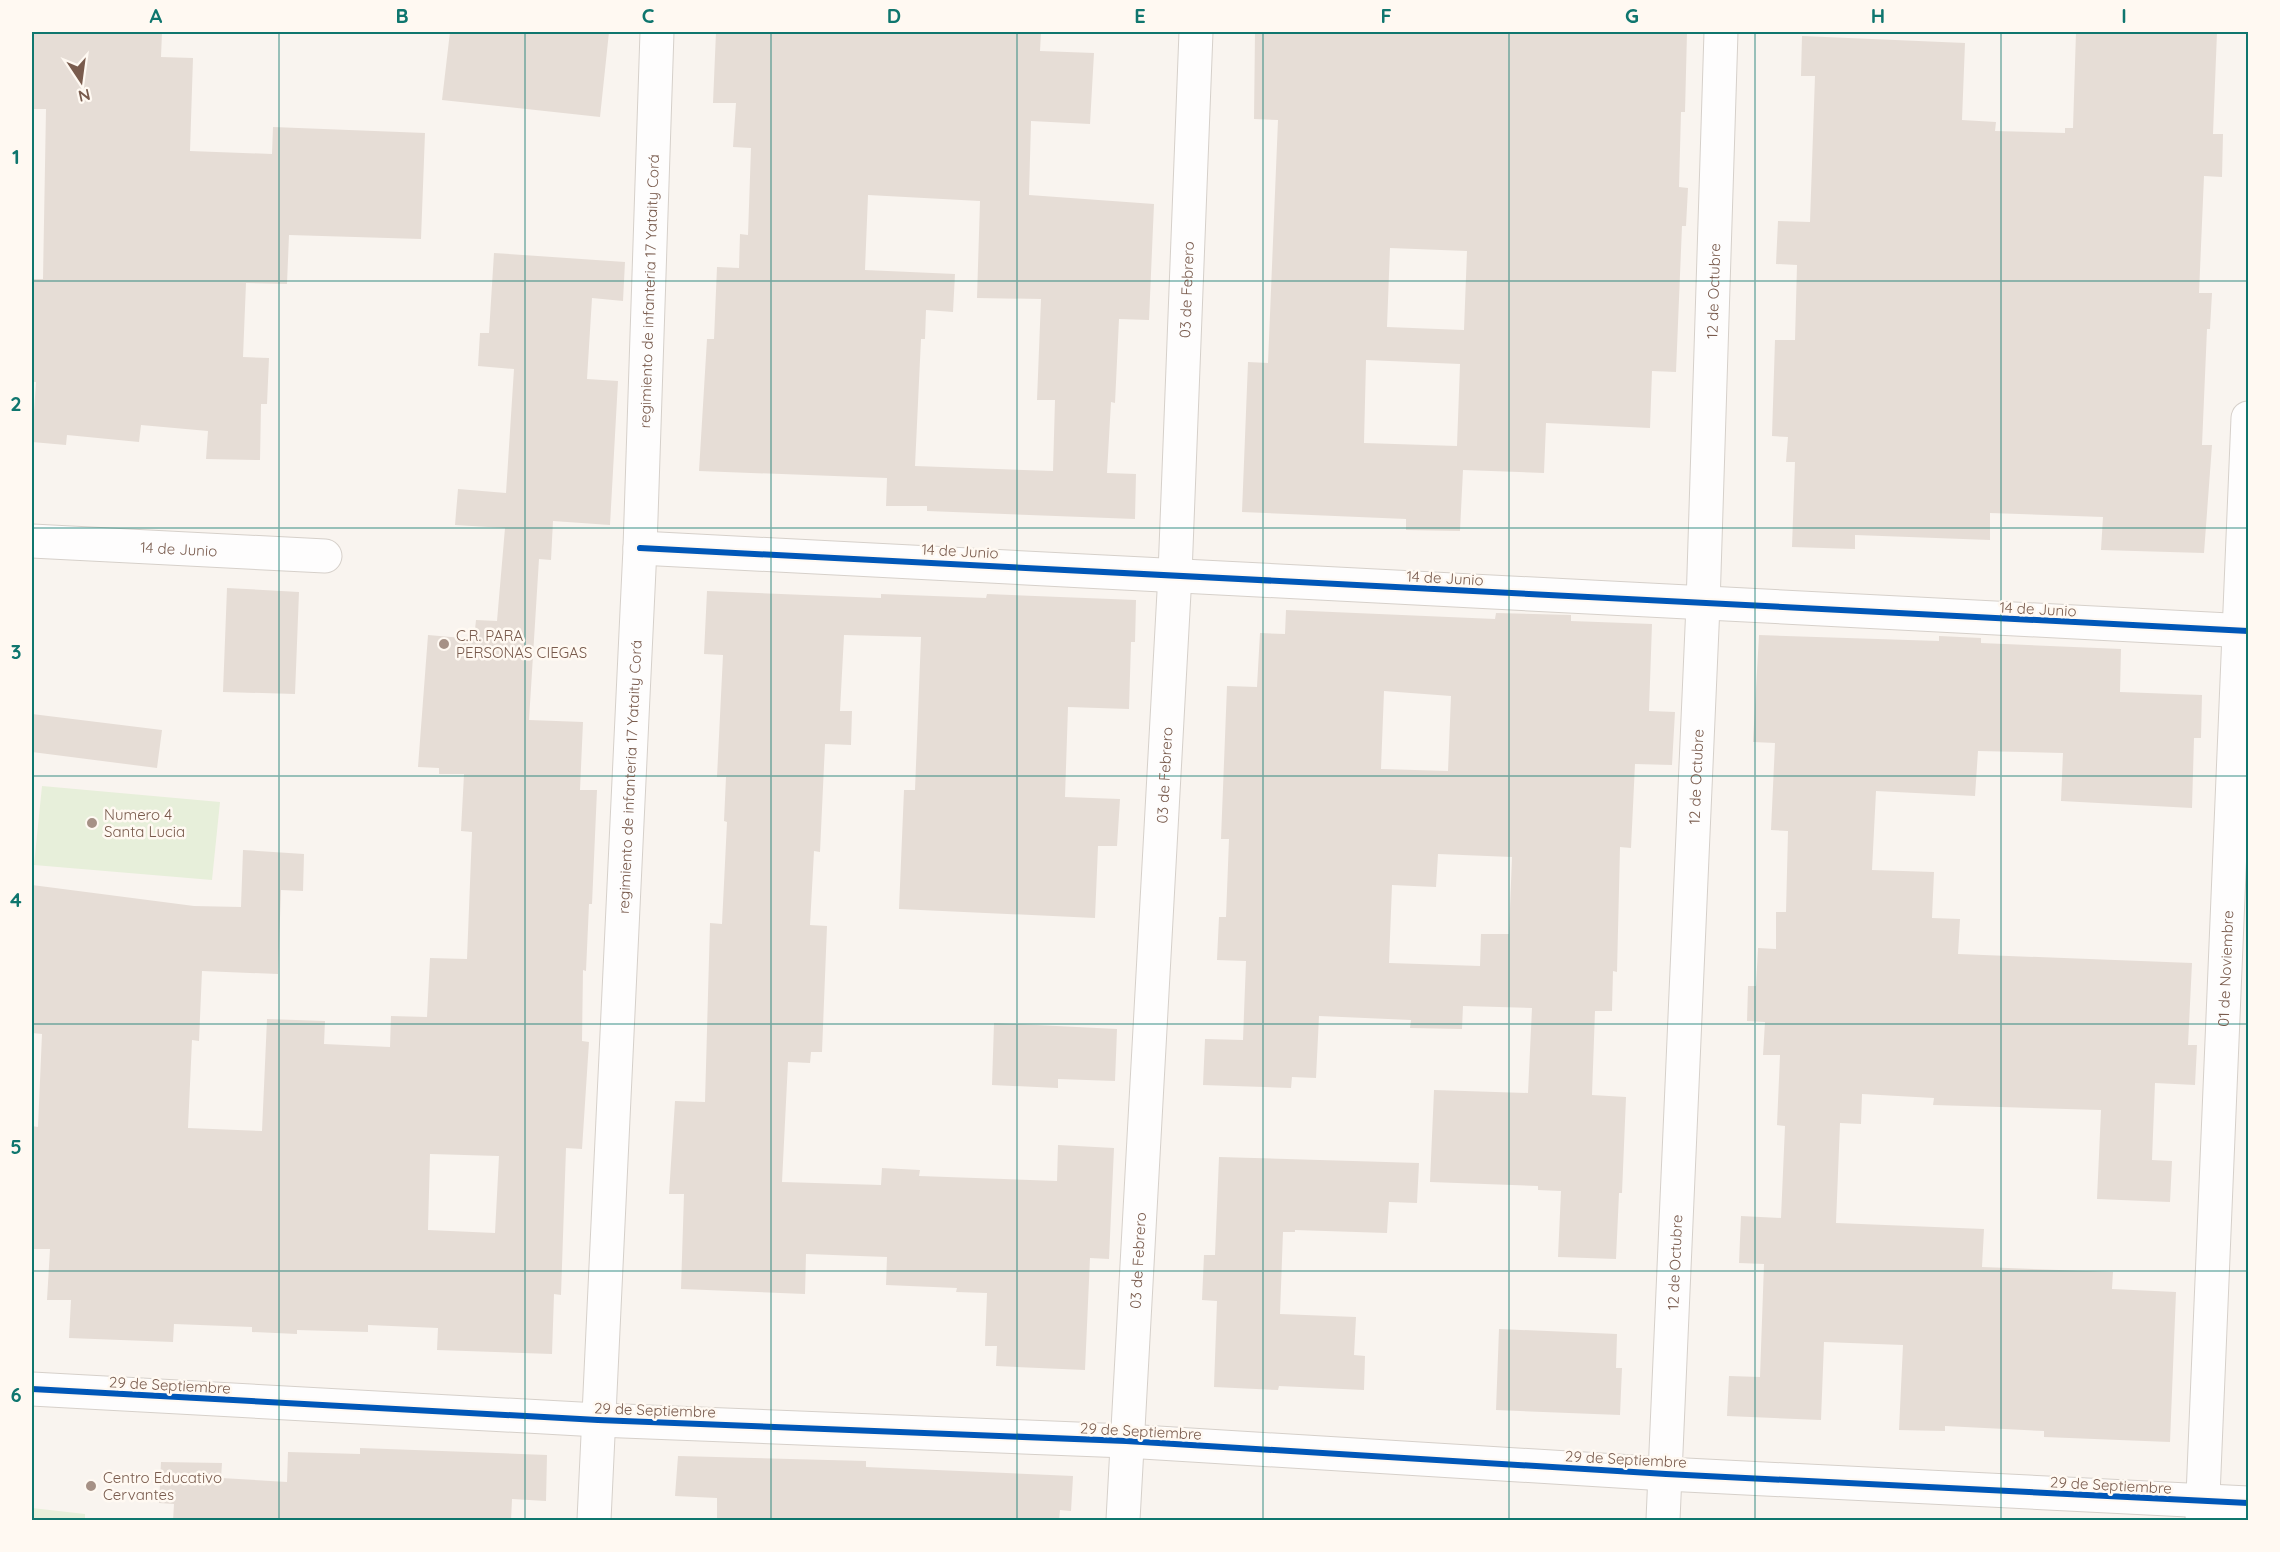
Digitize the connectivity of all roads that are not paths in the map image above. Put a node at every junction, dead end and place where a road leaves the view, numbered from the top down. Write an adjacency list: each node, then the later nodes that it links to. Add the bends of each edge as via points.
1 (657, 32): 6 (street, regimiento de infanteria 17 Yataity Corá)
2 (1196, 32): 8 (street, 03 de Febrero)
3 (1721, 32): 9 (street, 12 de Octubre)
4 (2248, 418): 10 (street, 01 de Noviembre)
5 (32, 541): 7 (street, 14 de Junio)
6 (640, 548): 8 (street, 14 de Junio); 12 (street, regimiento de infanteria 17 Yataity Corá)
7 (325, 556)
8 (1175, 574): 9 (street, 14 de Junio); 13 (street, 03 de Febrero)
9 (1703, 605): 10 (street, 14 de Junio); 14 (street, 12 de Octubre)
10 (2244, 631): 16 (street, 01 de Noviembre)
11 (32, 1389): 12 (street, 29 de Septiembre)
12 (598, 1420): 13 (street, 29 de Septiembre); 17 (street, regimiento de infanteria 17 Yataity Corá)
13 (1126, 1441): 14 (street, 29 de Septiembre); 18 (street, 03 de Febrero)
14 (1666, 1474): 16 (street, 29 de Septiembre); 19 (street, 12 de Octubre)
15 (2248, 1503): 16 (street, 29 de Septiembre)
16 (2203, 1511)
17 (594, 1521)
18 (1123, 1521)
19 (1663, 1521)

